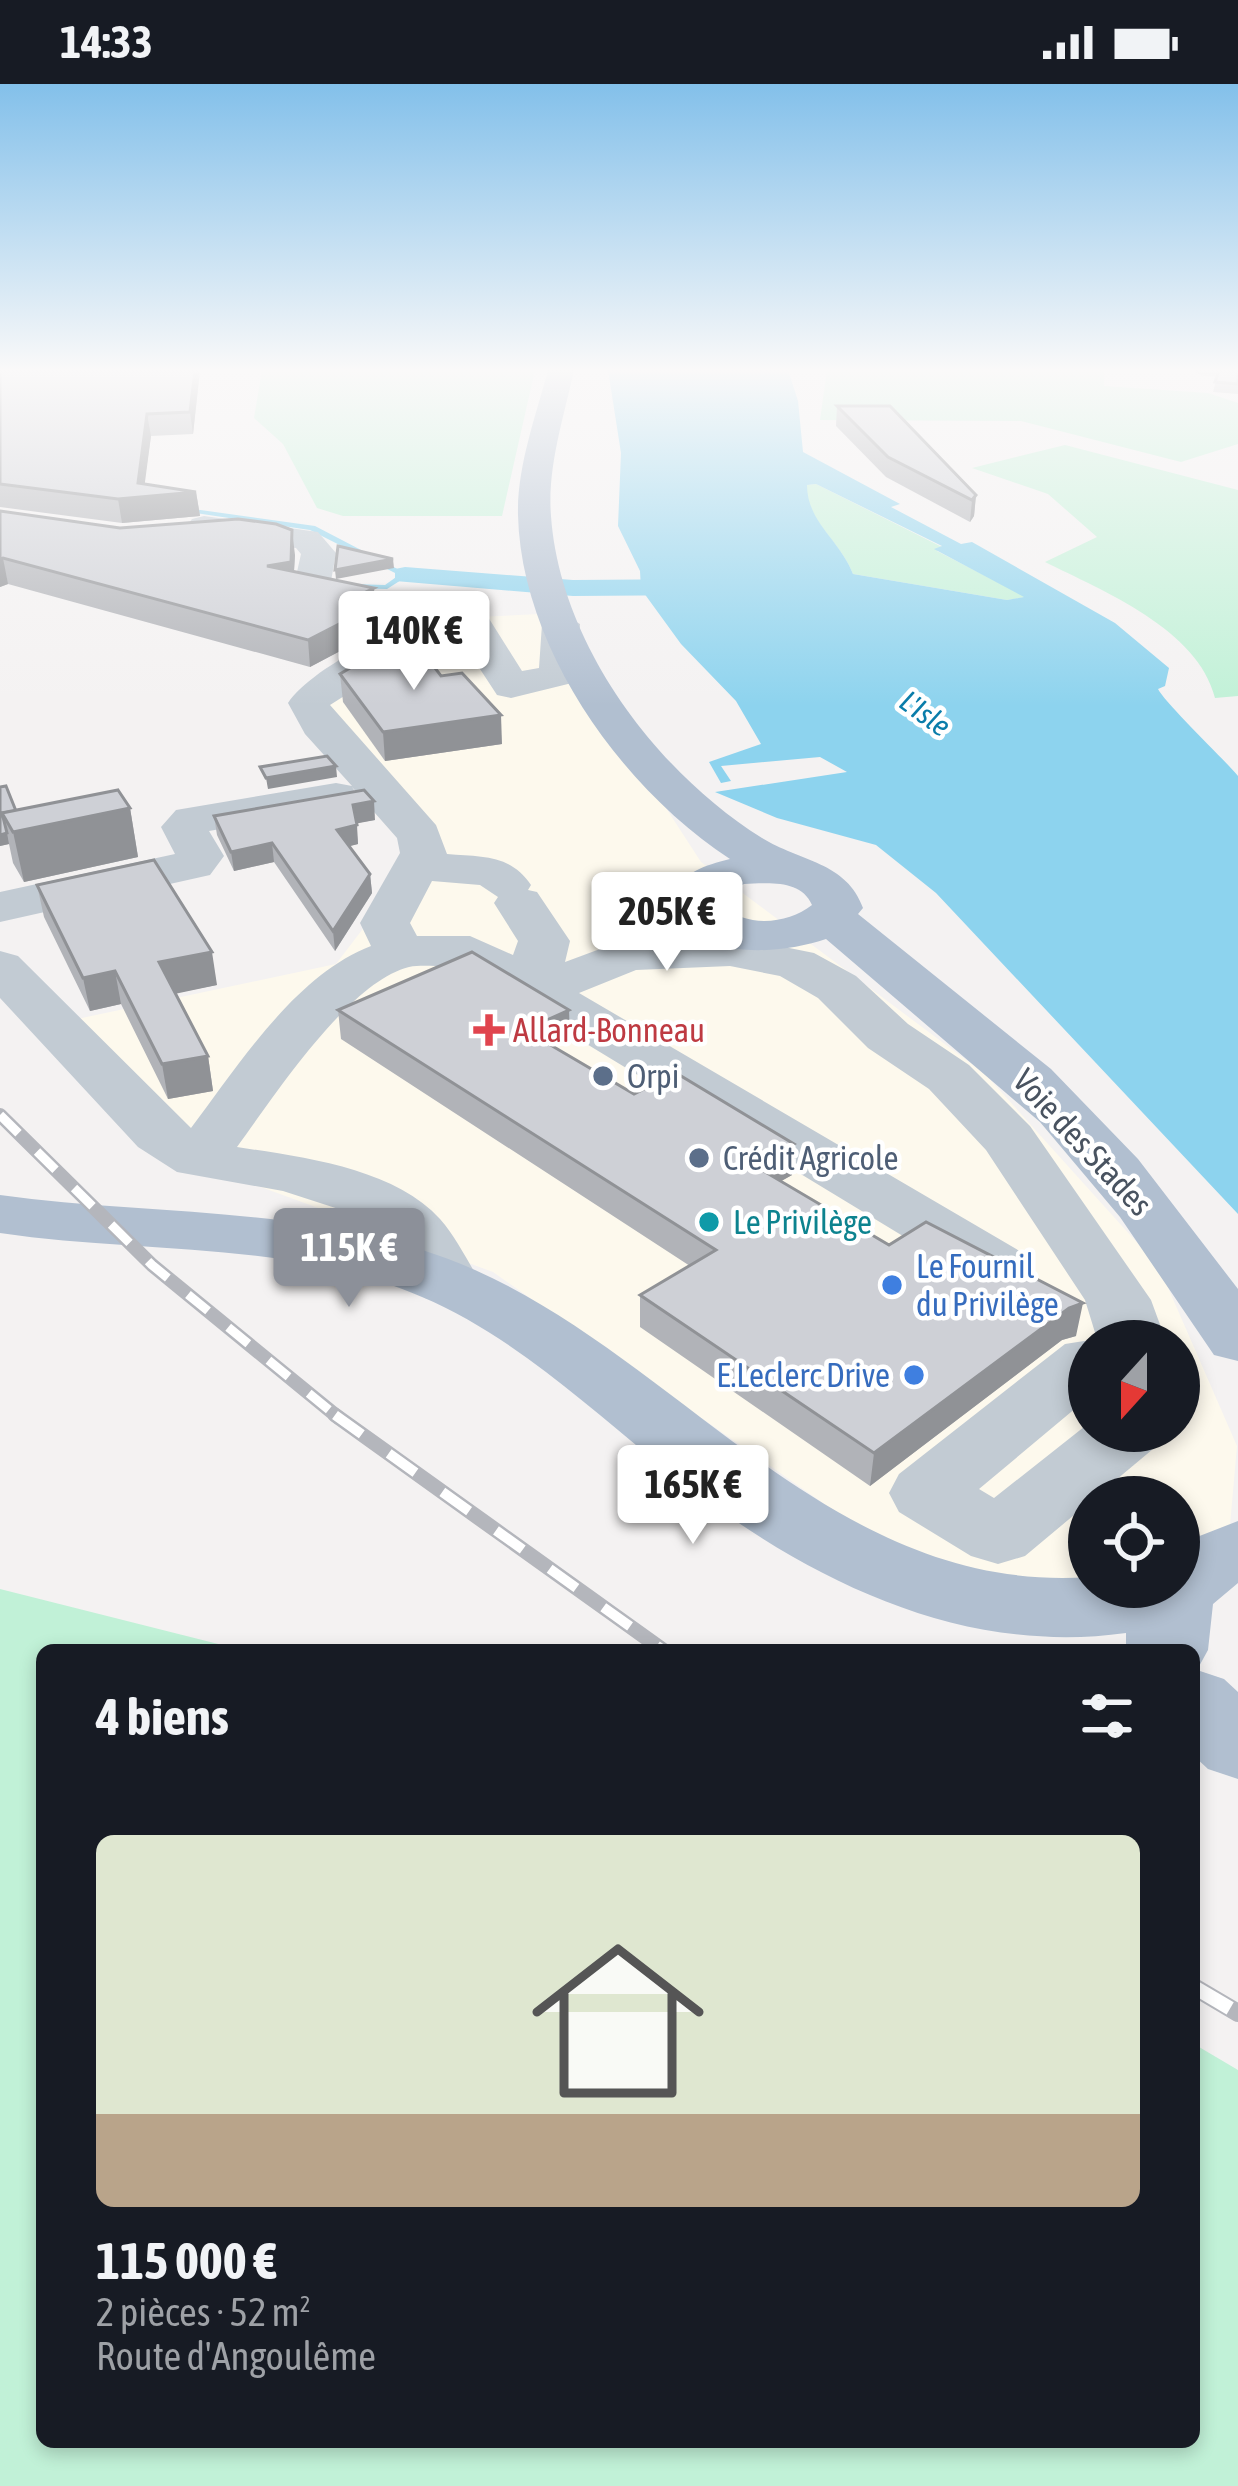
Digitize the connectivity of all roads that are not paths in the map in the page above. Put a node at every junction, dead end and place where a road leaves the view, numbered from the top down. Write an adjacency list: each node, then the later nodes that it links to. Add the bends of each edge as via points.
1 (538, 482): 4 (main road)
2 (170, 534): 3 (street, via 229,526 306,539 319,553)
3 (313, 580)
4 (551, 599): 5 (street, via 558,676 512,686 475,625 448,624 308,703); 6 (main road, via 603,701)
5 (381, 788): 7 (street, via 420,835); 10 (street, via 193,820 184,827 200,856 193,865)
6 (693, 809): 8 (main road); 9 (main road, via 710,851)
7 (419, 866): 13 (street, via 494,872); 14 (street, via 388,909 385,922)
8 (780, 870): 9 (main road, via 743,869); 11 (main road, Voie des Stades, via 830,888 837,898)
9 (710, 903): 12 (main road); 13 (street, via 607,933)
10 (0, 907)
11 (832, 917): 12 (main road); 16 (main road, Voie des Stades)
12 (784, 935): 16 (main road, Voie des Stades)
13 (538, 941): 14 (street); 22 (street); 23 (street, via 627,955 730,950 796,964 837,987 888,1036 949,1077 1009,1139 1118,1300)
14 (399, 952): 17 (street, via 289,1039)
15 (0, 967): 17 (street, via 159,1134)
16 (896, 976): 24 (main road, Voie des Stades, via 1071,1122 1155,1218)
17 (198, 1159): 19 (street, via 208,1193); 21 (street, via 293,1174 376,1201 416,1231)
18 (0, 1214): 19 (main road)
19 (180, 1228): 20 (main road)
20 (284, 1242): 21 (main road, via 363,1254); 28 (main road, via 403,1275 490,1317 828,1574)
21 (448, 1283): 27 (main road, via 565,1350 775,1514 893,1572 1037,1608 1103,1607)
22 (1080, 1320)
23 (1117, 1320)
24 (1238, 1340)
25 (1068, 1380): 26 (street, via 926,1493 998,1536)
26 (1101, 1452)
27 (1211, 1578)
28 (995, 1644)

